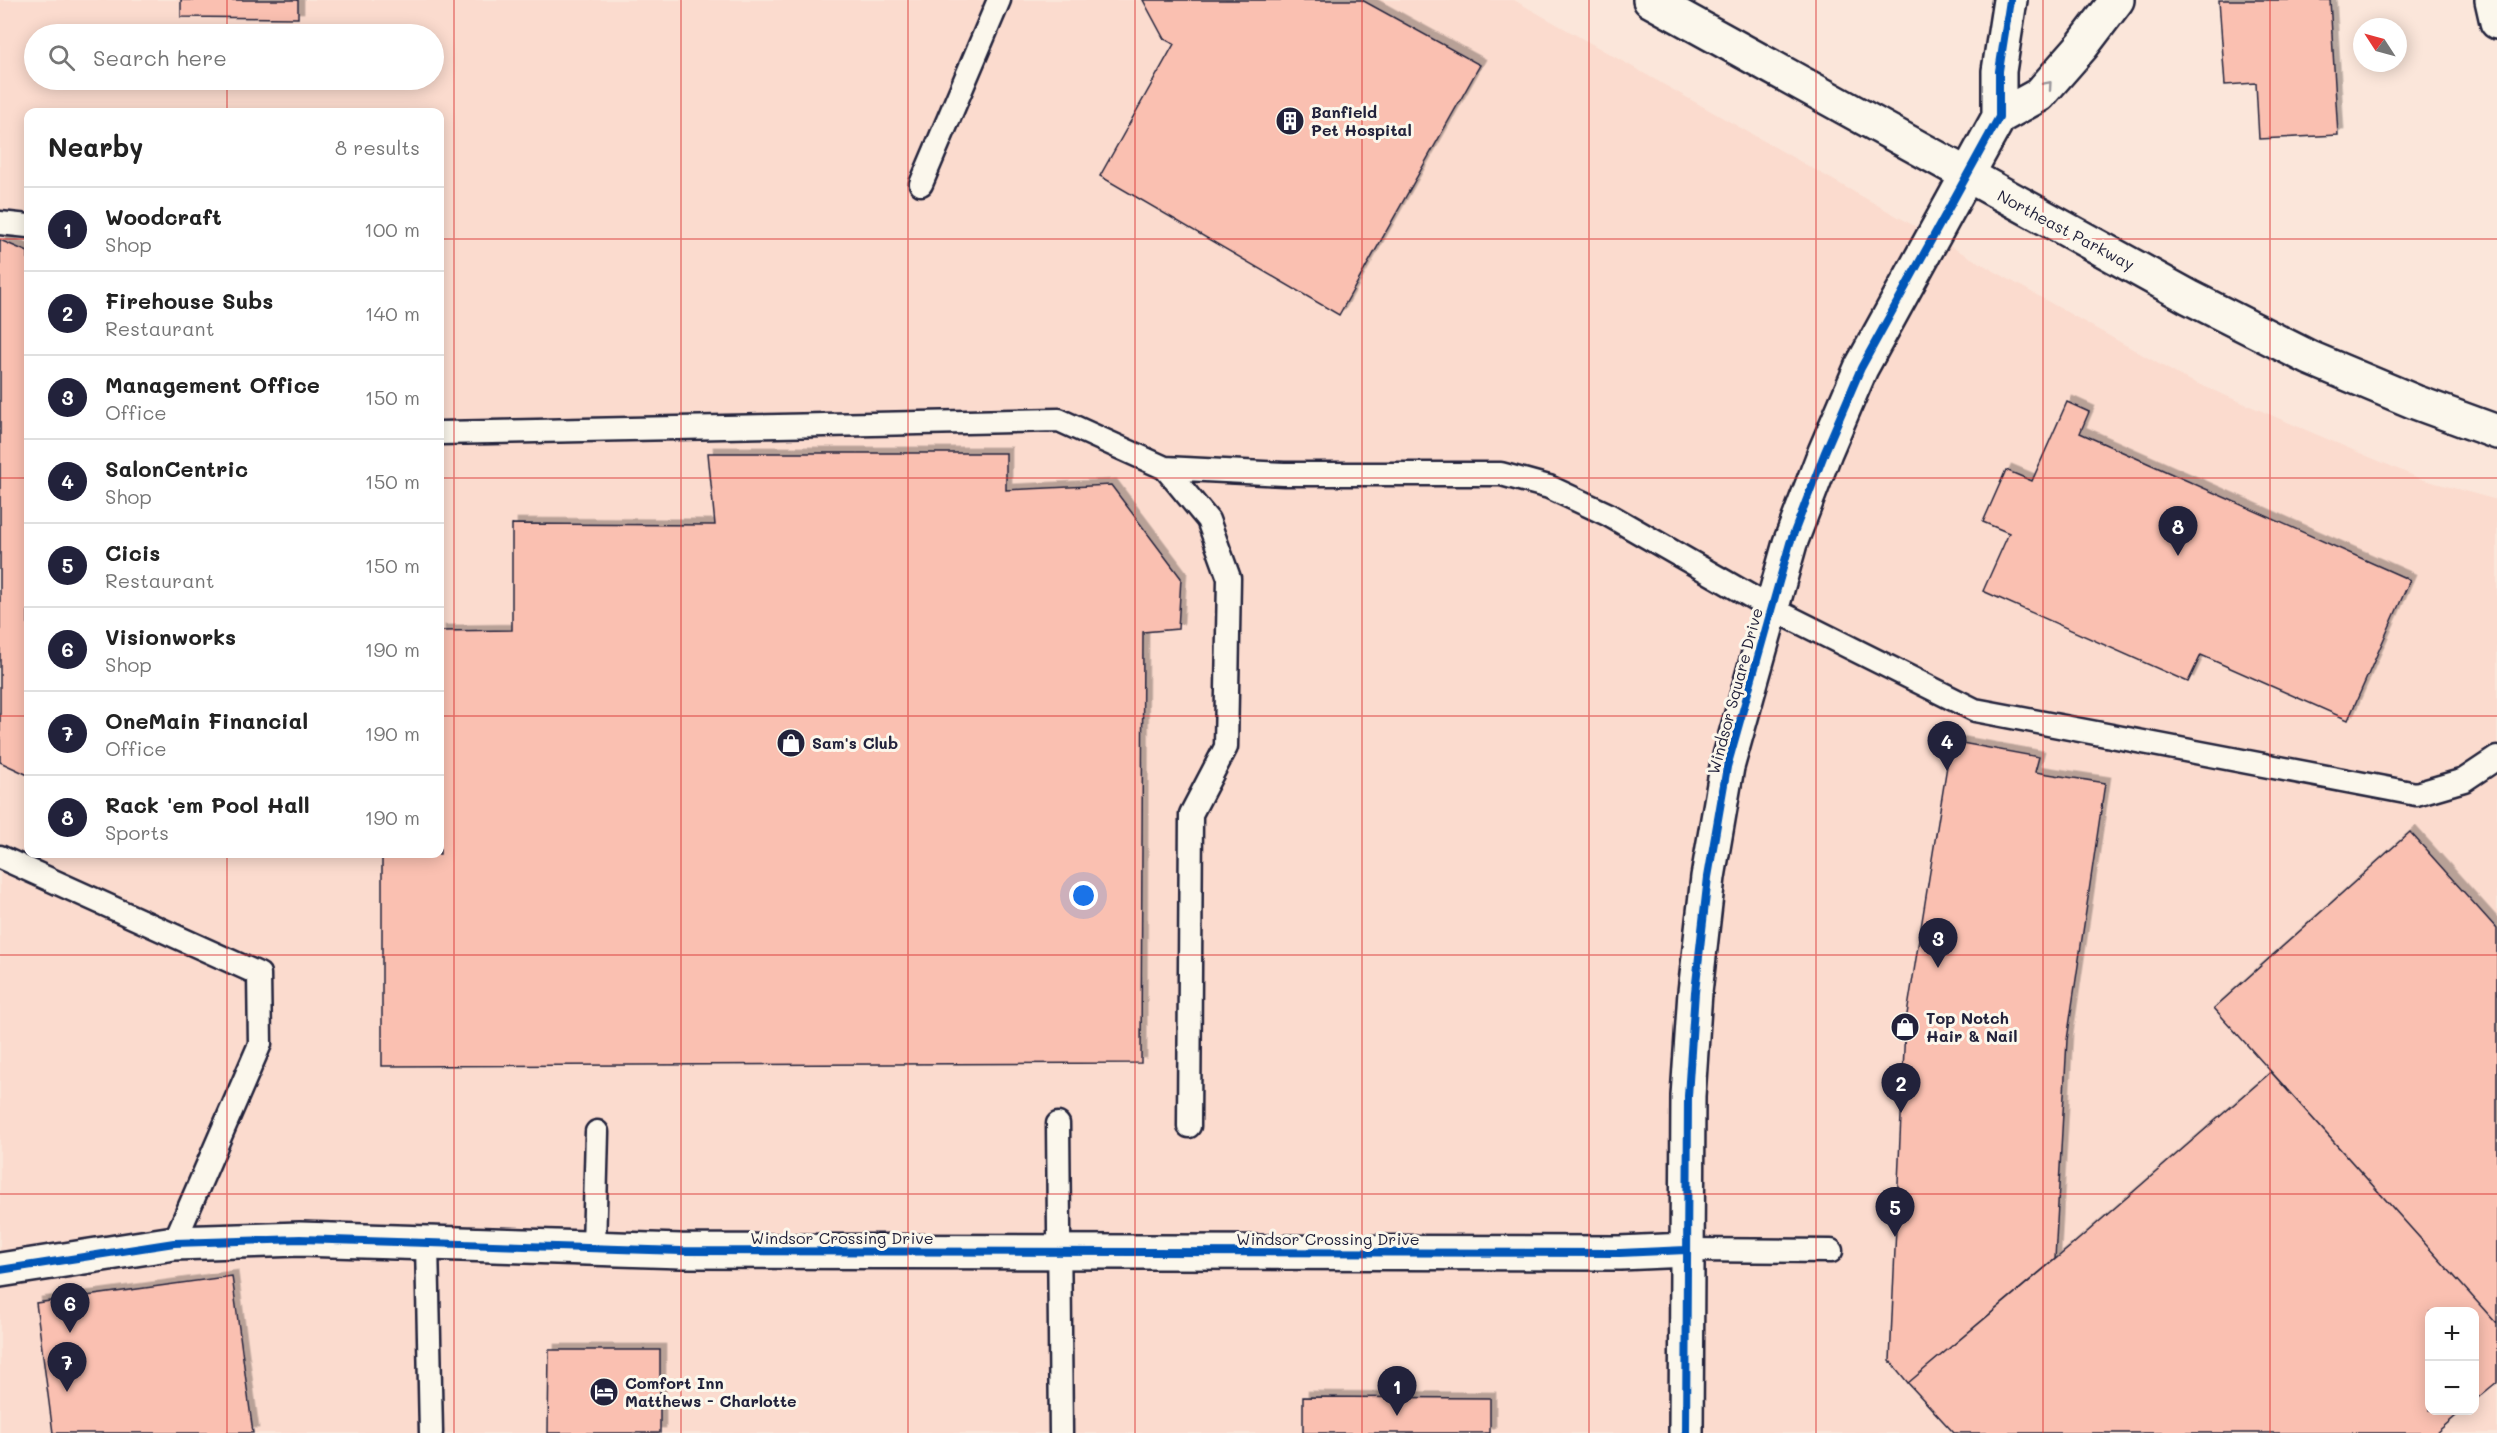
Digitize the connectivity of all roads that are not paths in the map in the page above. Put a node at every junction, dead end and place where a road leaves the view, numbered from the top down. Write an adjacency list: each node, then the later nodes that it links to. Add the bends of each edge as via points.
1 (999, 0): 9 (lane)
2 (1650, 0): 8 (street, Northeast Parkway)
3 (2010, 0): 7 (street, via 1999,71)
4 (2117, 0): 7 (street, one-way to 4, via 2039,95)
5 (2492, 0): 6 (street)
6 (2497, 22)
7 (1999, 117): 8 (street, Windsor Square Drive)
8 (1966, 176): 12 (street, Northeast Parkway, via 2310,358); 15 (street, Windsor Square Drive, via 1861,368 1790,543)
9 (921, 184)
10 (0, 223): 11 (lane)
11 (24, 226)
12 (2497, 432)
13 (444, 433): 14 (lane, via 1059,420)
14 (1165, 468): 15 (lane, via 1284,474 1502,474 1550,487 1607,514); 19 (lane, via 1208,520 1229,578 1226,747 1191,814)
15 (1771, 608): 16 (lane, via 1975,710 2416,794 2464,780); 24 (street, Windsor Square Drive, via 1727,767 1708,877 1688,1096)
16 (2497, 758)
17 (0, 857): 21 (lane, via 258,974 260,1044)
18 (1058, 1124): 26 (lane)
19 (1189, 1126)
20 (597, 1132): 23 (lane)
21 (174, 1243): 22 (street, Windsor Crossing Drive, via 300,1239); 27 (street, Windsor Crossing Drive)
22 (427, 1244): 23 (street, Windsor Crossing Drive); 28 (lane)
23 (594, 1248): 26 (street, Windsor Crossing Drive)
24 (1686, 1250): 25 (lane); 26 (street, Windsor Crossing Drive); 30 (street, Windsor Square Drive)
25 (1831, 1251)
26 (1059, 1252): 29 (lane)
27 (0, 1270)
28 (430, 1433)
29 (1061, 1433)
30 (1686, 1433)

